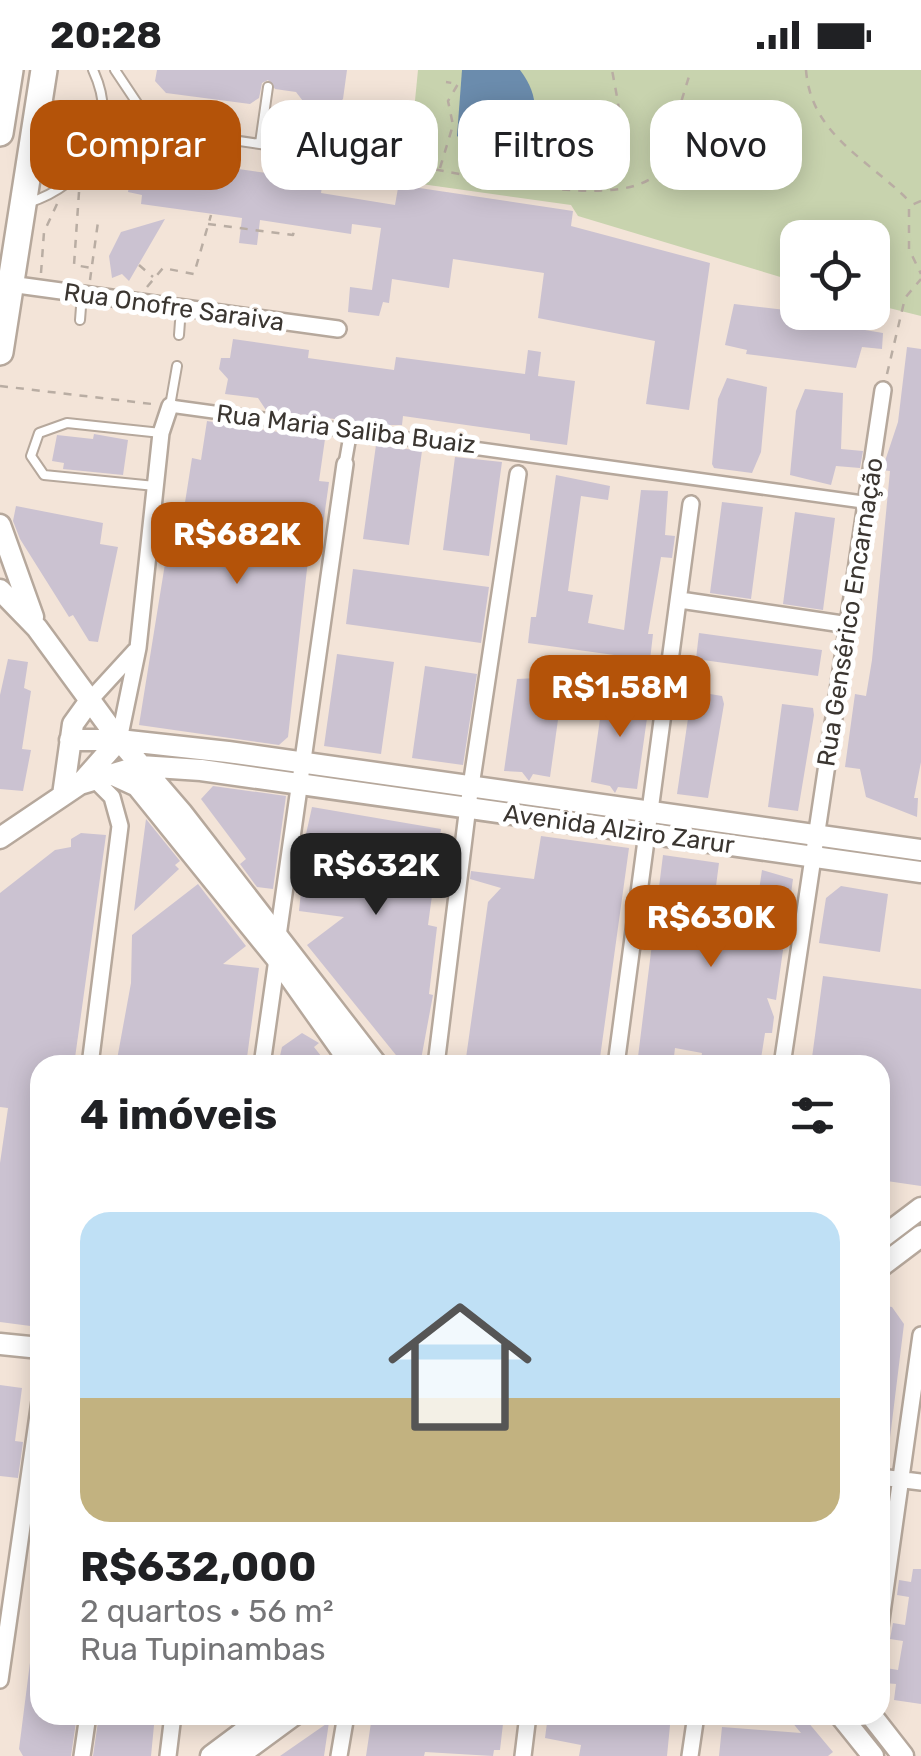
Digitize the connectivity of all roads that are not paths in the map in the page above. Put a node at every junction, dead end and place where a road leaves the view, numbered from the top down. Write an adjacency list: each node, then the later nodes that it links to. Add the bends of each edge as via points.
1 (10, 70): 8 (main road)
2 (44, 70): 12 (main road)
3 (93, 70): 6 (lane)
4 (115, 70): 7 (lane)
5 (268, 88): 10 (lane)
6 (103, 100)
7 (135, 100)
8 (0, 133)
9 (241, 140): 10 (lane)
10 (260, 143)
11 (61, 190): 12 (lane)
12 (24, 204): 13 (main road)
13 (10, 284): 14 (street, Rua Onofre Saraiva); 19 (main road)
14 (86, 287): 15 (street, Rua Onofre Saraiva); 16 (lane)
15 (182, 308): 17 (street, Rua Onofre Saraiva); 18 (lane)
16 (80, 320)
17 (338, 329)
18 (179, 334)
19 (0, 352)
20 (176, 366): 22 (lane)
21 (884, 390): 30 (street, Rua Gensérico Encarnação)
22 (170, 406): 23 (street, Rua Maria Saliba Buaiz); 24 (street)
23 (351, 430): 25 (street, Rua Maria Saliba Buaiz); 26 (street)
24 (161, 433): 29 (street); 29 (lane, via 56,424 39,433 32,456 44,475)
25 (521, 452): 27 (street); 28 (street, Rua Maria Saliba Buaiz)
26 (345, 464): 43 (street)
27 (518, 474): 45 (street)
28 (694, 480): 30 (street, Rua Maria Saliba Buaiz); 31 (street)
29 (156, 486): 37 (street)
30 (870, 503): 35 (street, Rua Gensérico Encarnação)
31 (691, 504): 34 (street)
32 (0, 526): 36 (street)
33 (0, 590): 36 (street)
34 (680, 600): 35 (street); 46 (street)
35 (850, 625): 49 (street, Rua Gensérico Encarnação)
36 (38, 628): 38 (street)
37 (138, 648): 38 (street); 40 (street)
38 (90, 699): 39 (street); 40 (street)
39 (70, 740): 40 (street, Avenida Alziro Zarur); 44 (street)
40 (119, 740): 41 (street); 43 (street, Avenida Alziro Zarur); 44 (street)
41 (140, 766): 42 (street, Avenida Alziro Zarur); 44 (street, Avenida Alziro Zarur); 47 (street)
42 (202, 770): 43 (street, Avenida Alziro Zarur); 47 (street, via 183,790)
43 (301, 773): 45 (street, Avenida Alziro Zarur); 54 (street)
44 (87, 783): 50 (street); 55 (street, via 137,786); 58 (street, via 112,797 120,826)
45 (469, 796): 46 (street, Avenida Alziro Zarur); 48 (street, Avenida Alziro Zarur); 60 (street)
46 (646, 812): 48 (street); 49 (street, Avenida Alziro Zarur)
47 (182, 813): 54 (street)
48 (644, 834): 52 (street, Avenida Alziro Zarur); 61 (street)
49 (815, 835): 51 (street, Avenida Alziro Zarur); 52 (street, Rua Gensérico Encarnação)
50 (0, 838)
51 (921, 850)
52 (812, 856): 53 (street, Avenida Alziro Zarur); 62 (street, Rua Gensérico Encarnação)
53 (921, 872)
54 (278, 936): 56 (street)
55 (277, 959): 56 (street); 59 (street)
56 (330, 1020): 57 (street)
57 (352, 1054)
58 (91, 1055)
59 (263, 1055)
60 (437, 1055)
61 (617, 1055)
62 (783, 1055)
63 (921, 1208): 64 (street)
64 (890, 1231)
65 (921, 1236): 66 (street)
66 (890, 1259)
67 (921, 1335): 72 (street)
68 (0, 1344): 69 (street)
69 (30, 1347)
70 (30, 1471): 75 (street)
71 (890, 1477): 72 (street)
72 (902, 1479): 73 (street); 74 (street)
73 (921, 1482)
74 (890, 1559)
75 (0, 1680)
76 (87, 1725): 86 (street)
77 (172, 1725): 87 (street)
78 (253, 1725): 88 (street)
79 (280, 1725): 89 (street)
80 (344, 1725): 90 (street)
81 (527, 1725): 91 (street)
82 (695, 1725): 92 (street)
83 (847, 1725): 85 (street)
84 (879, 1725): 93 (street)
85 (866, 1752)
86 (82, 1756)
87 (168, 1756)
88 (212, 1756)
89 (238, 1756)
90 (339, 1756)
91 (523, 1756)
92 (690, 1756)
93 (903, 1756)

